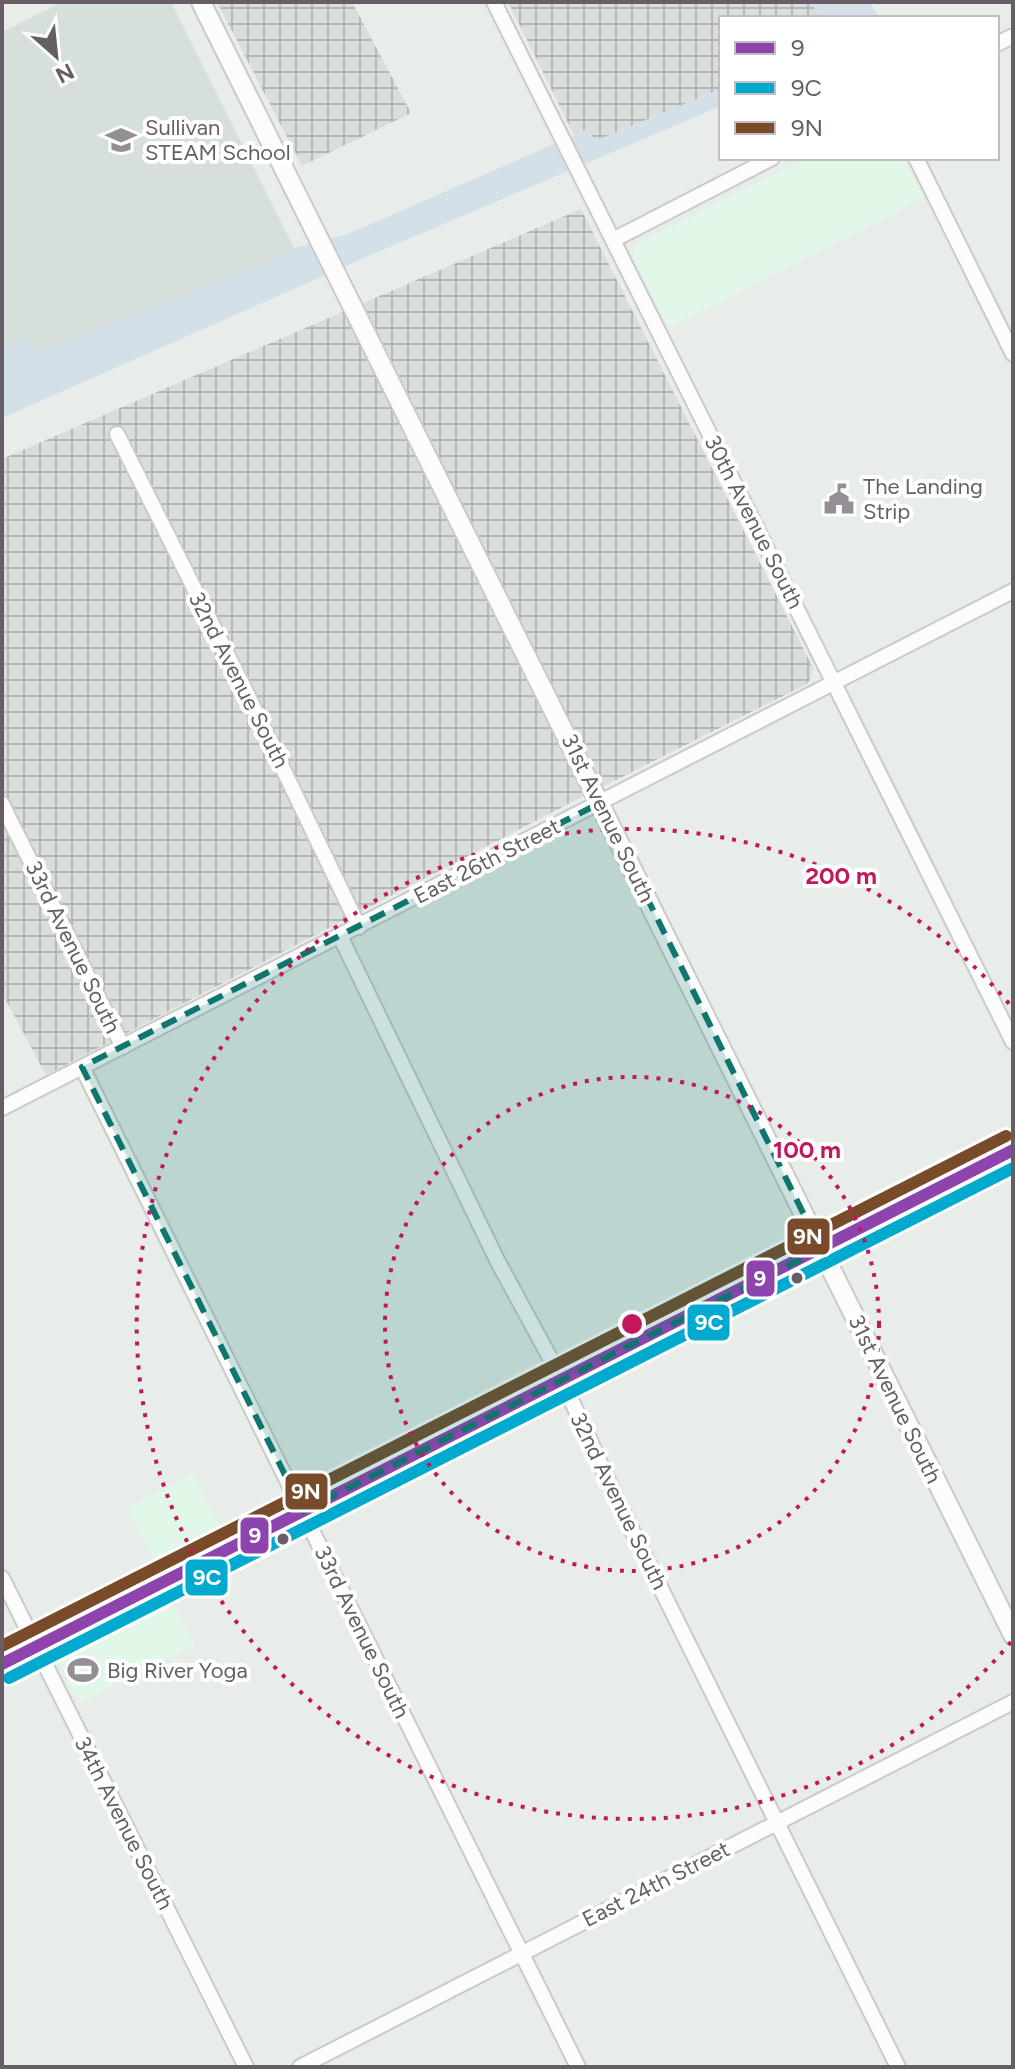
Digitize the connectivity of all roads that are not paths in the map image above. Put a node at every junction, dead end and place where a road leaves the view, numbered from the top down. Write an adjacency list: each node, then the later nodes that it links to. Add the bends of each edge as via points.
1 (201, 2): 10 (street, 31st Avenue South)
2 (494, 2): 5 (street, 30th Avenue South)
3 (768, 160): 5 (street)
4 (917, 160): 6 (street)
5 (613, 240): 9 (street, 30th Avenue South)
6 (1013, 354)
7 (117, 434): 12 (street, 32nd Avenue South)
8 (1013, 591): 9 (street, East 26th Street)
9 (834, 683): 10 (street, East 26th Street); 14 (street, 30th Avenue South)
10 (600, 803): 12 (street, East 26th Street); 19 (street, 31st Avenue South)
11 (2, 804): 15 (street, 33rd Avenue South)
12 (359, 927): 13 (street, East 26th Street)
13 (340, 936): 15 (street, East 26th Street); 20 (street, 32nd Avenue South, via 497,1260)
14 (1013, 1042)
15 (123, 1047): 16 (street, East 26th Street)
16 (82, 1067): 17 (street, East 26th Street); 21 (street, 33rd Avenue South)
17 (2, 1108)
18 (1013, 1150): 19 (street)
19 (821, 1249): 20 (street); 23 (street, 31st Avenue South)
20 (562, 1380): 21 (street); 27 (street, 32nd Avenue South)
21 (303, 1511): 24 (street); 28 (street, 33rd Avenue South)
22 (2, 1578): 24 (street, 34th Avenue South)
23 (1013, 1635)
24 (36, 1647): 25 (street); 29 (street, 34th Avenue South)
25 (2, 1664)
26 (1013, 1702): 27 (street, East 24th Street)
27 (777, 1823): 28 (street, East 24th Street); 32 (street, 32nd Avenue South)
28 (522, 1953): 30 (street, East 24th Street); 31 (street, 33rd Avenue South)
29 (246, 2067)
30 (300, 2067)
31 (578, 2067)
32 (898, 2067)

